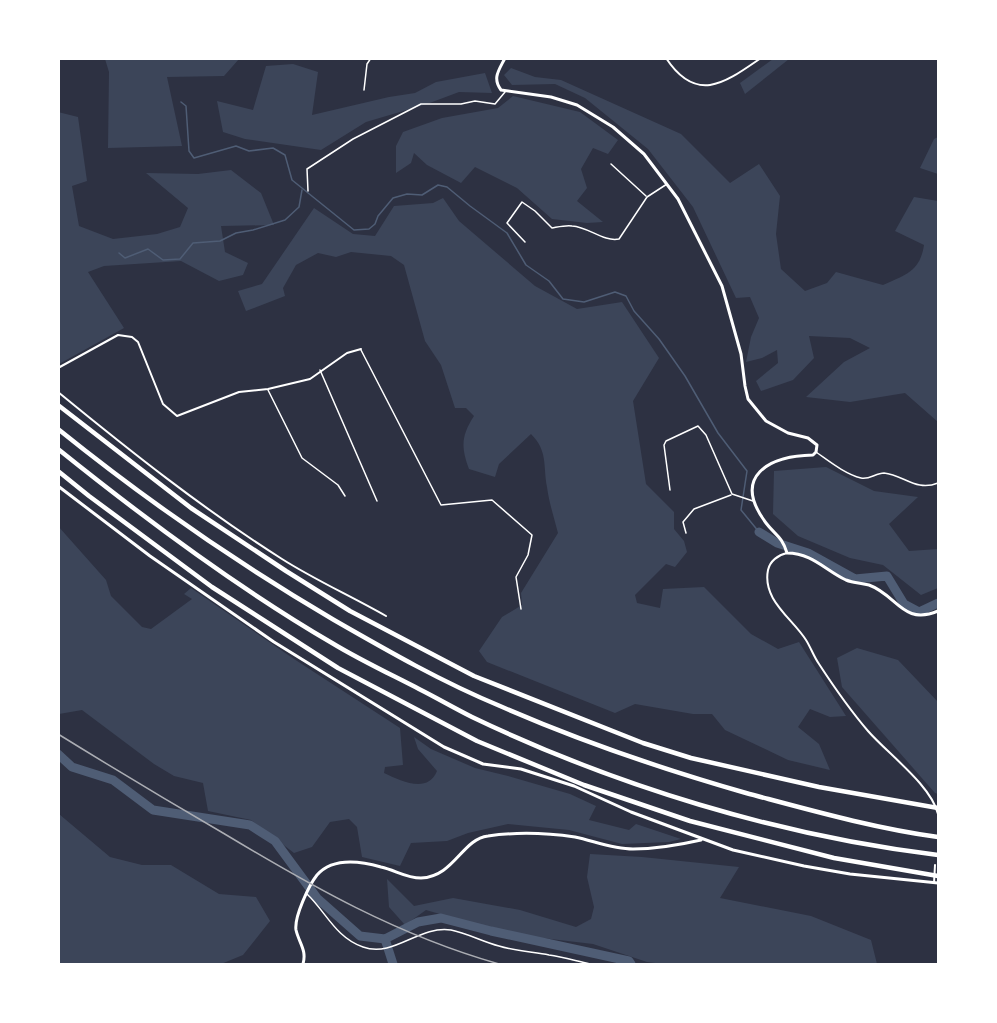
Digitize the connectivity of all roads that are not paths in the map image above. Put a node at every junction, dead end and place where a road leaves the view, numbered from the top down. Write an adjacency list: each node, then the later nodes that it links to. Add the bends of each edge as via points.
1 (370, 58): 5 (lane)
2 (505, 58): 6 (street, via 496,77 497,84)
3 (666, 58): 4 (street, via 692,83 706,85 717,85)
4 (761, 58)
5 (364, 90)
6 (506, 92): 8 (street, via 551,97 577,105 644,154); 9 (lane, via 495,104 422,104 353,139 307,169)
7 (612, 164): 10 (lane)
8 (668, 183): 10 (lane); 20 (street, via 722,286 740,346 748,399 766,421 812,440 817,445)
9 (308, 191)
10 (647, 197): 11 (lane, via 620,239 610,241 571,225 552,228 522,202 507,223)
11 (525, 242)
12 (361, 349): 14 (street); 31 (lane, via 441,505 492,500 532,536 528,555 516,577)
13 (58, 368): 15 (street, via 125,334 138,342 163,404 177,416 239,392)
14 (320, 370): 15 (street, via 310,379); 27 (lane)
15 (268, 389): 26 (lane, via 302,458 338,485)
16 (58, 392): 33 (street, via 222,520 306,574)
17 (58, 405): 34 (highway, via 191,508 350,610 474,676 691,758 819,787)
18 (58, 429): 36 (highway, via 151,501 280,589 424,670 498,706 582,740 689,776 868,825)
19 (58, 449): 38 (highway, via 184,545 282,612 368,663 471,716 544,749 719,810 857,843)
20 (816, 452): 22 (lane, via 864,479 885,473 929,487); 28 (street, via 776,460 757,472 753,481)
21 (58, 471): 40 (highway, via 212,587 338,668 477,741 584,785 690,821 834,858)
22 (939, 483)
23 (58, 486): 37 (street, via 274,642 444,747 483,764 521,769 574,786)
24 (670, 490): 25 (lane, via 664,445 698,426 706,435)
25 (732, 494): 28 (lane); 29 (lane, via 694,510 683,522)
26 (345, 496)
27 (376, 501)
28 (755, 502): 30 (street)
29 (686, 533)
30 (787, 552): 32 (street, via 810,557 847,581 868,585 908,613 927,616); 35 (street, via 768,568 768,584 775,603 806,640 853,712 932,799)
31 (521, 609)
32 (939, 611)
33 (386, 616)
34 (939, 808)
35 (939, 814)
36 (939, 837)
37 (702, 839): 41 (street, via 804,867); 42 (street, via 632,849 553,835 486,836 429,877 411,877 352,862 333,863 324,868)
38 (939, 855)
39 (935, 865): 41 (street)
40 (939, 876)
41 (936, 883)
42 (306, 894): 43 (street, via 296,928 305,953); 44 (lane, via 343,937 363,947 381,950 429,930 451,930 501,947)
43 (303, 964)
44 (590, 964)

